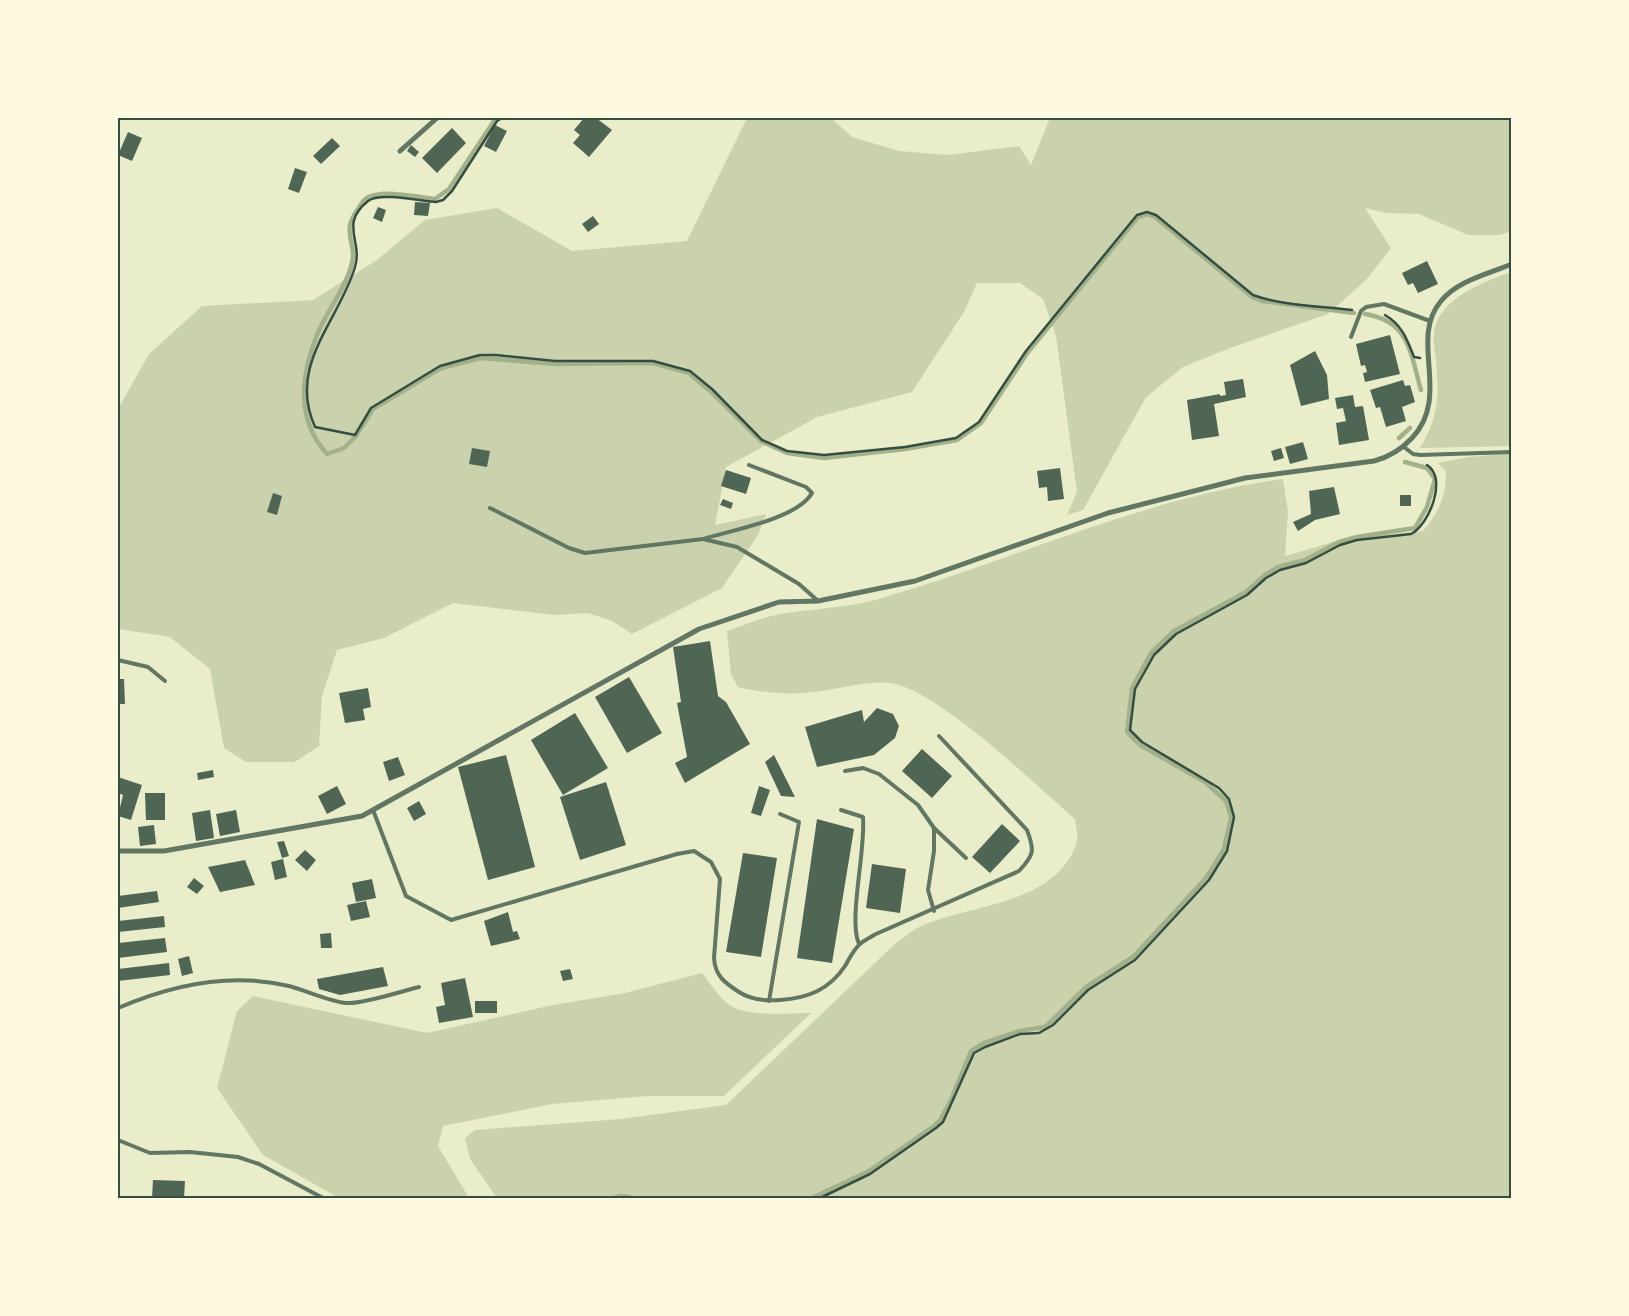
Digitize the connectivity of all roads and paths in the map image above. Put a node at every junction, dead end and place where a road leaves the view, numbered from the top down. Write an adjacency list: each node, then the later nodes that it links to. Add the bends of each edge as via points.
1 (437, 118): 3 (street)
2 (502, 118): 5 (path, via 452,191 442,200 377,197 367,202 354,220 355,268 320,336 310,371 307,408 315,427 355,435 371,408 440,366 480,355 496,355 555,361 653,361 690,371 762,440 787,451 824,456 956,438 979,422 1026,351 1136,215 1147,212 1156,215 1253,294 1311,306)
3 (400, 151)
4 (1512, 264): 7 (street, via 1452,290 1440,302)
5 (1361, 311): 7 (lane, via 1384,304); 8 (lane)
6 (1383, 314): 9 (path, via 1394,320 1405,333)
7 (1430, 321): 10 (street, via 1430,409 1420,430)
8 (1351, 337)
9 (1414, 357)
10 (1404, 447): 12 (lane); 16 (street, via 1374,462 1245,478 1108,513 915,580)
11 (1512, 452): 12 (lane)
12 (1413, 454): 34 (path, via 1416,461 1434,470 1438,483 1427,517 1417,531 1357,540 1306,563 1280,570 1248,595 1176,634 1154,655 1135,689 1130,730 1142,742 1207,780 1229,799 1234,817 1232,835 1227,851 1209,880 1135,960 1088,990 1054,1025 1039,1033 1020,1034 985,1046 974,1053 943,1122 936,1128 870,1174)
13 (748, 465): 15 (lane, via 806,487 812,493 808,501 780,516)
14 (490, 508): 15 (lane, via 584,553)
15 (703, 539): 16 (lane, via 737,547 799,584)
16 (818, 601): 21 (street, via 779,602 699,629)
17 (118, 660): 18 (lane, via 148,667)
18 (165, 681)
19 (938, 736): 27 (lane, via 1027,830 1034,846 1030,860 1019,871)
20 (845, 771): 24 (lane, via 864,768 879,774 918,805)
21 (373, 810): 25 (street, via 362,816 164,851); 30 (lane, via 406,896 451,920 694,851 711,862 720,879 714,968 719,978 743,994)
22 (841, 810): 28 (lane, via 863,817 865,836 856,917 856,936)
23 (780, 814): 30 (lane, via 799,822)
24 (934, 828): 26 (lane); 27 (lane, via 928,890)
25 (118, 851)
26 (966, 858)
27 (934, 910): 28 (lane)
28 (860, 944): 30 (lane, via 832,982 817,993 801,999)
29 (419, 987): 31 (lane, via 348,1003 288,986 250,979 232,980 204,982 146,996)
30 (769, 1001)
31 (118, 1008)
32 (118, 1140): 33 (lane, via 150,1153 190,1152 238,1157 259,1164)
33 (324, 1198)
34 (820, 1198)

